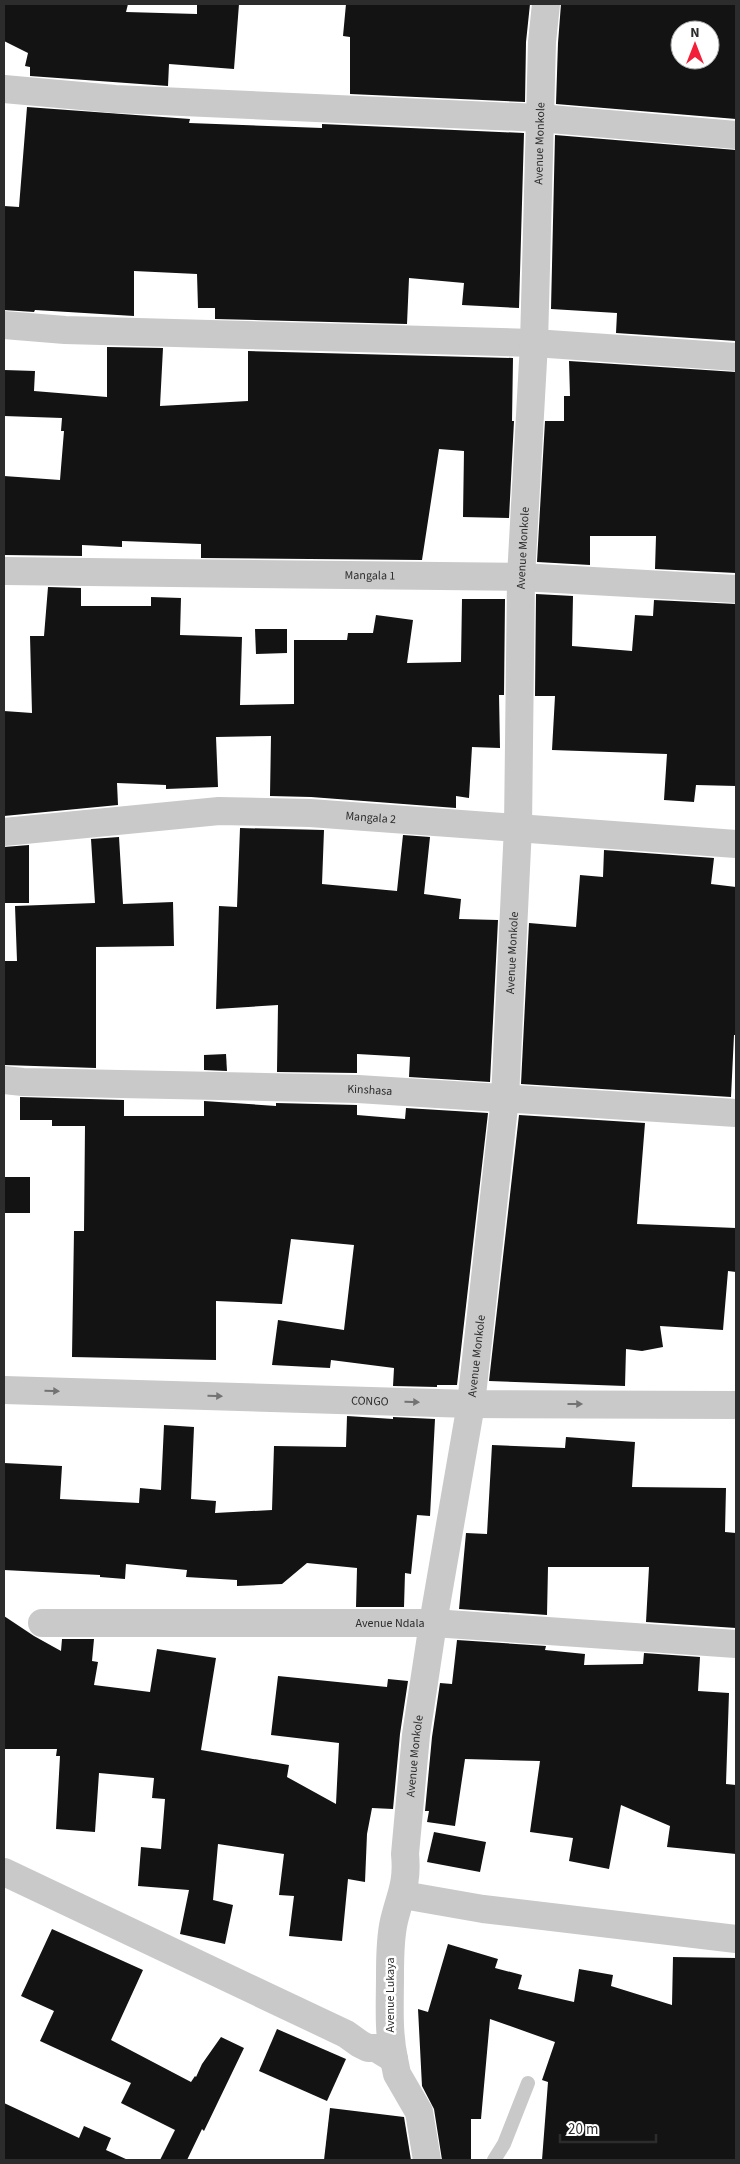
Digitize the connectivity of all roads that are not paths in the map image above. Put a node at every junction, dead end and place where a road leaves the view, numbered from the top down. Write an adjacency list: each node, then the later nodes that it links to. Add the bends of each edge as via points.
1 (546, 4): 3 (street, Avenue Monkole)
2 (4, 89): 3 (street, via 115,100)
3 (539, 118): 4 (street); 6 (street, Avenue Monkole)
4 (736, 135)
5 (4, 325): 6 (street, via 75,330)
6 (534, 343): 7 (street); 9 (street, Avenue Monkole)
7 (736, 357)
8 (4, 571): 9 (street, Mangala 1)
9 (521, 577): 10 (street, Mangala 1); 11 (street, Avenue Monkole)
10 (736, 589)
11 (518, 827): 12 (street, Mangala 2, via 310,813 219,811); 13 (street, Mangala 2); 15 (street, Avenue Monkole)
12 (4, 832)
13 (736, 844)
14 (4, 1080): 15 (street, Kinshasa, via 292,1086)
15 (505, 1098): 16 (street, Kinshasa); 18 (street, Avenue Monkole)
16 (736, 1113)
17 (4, 1390): 18 (street, CONGO, one-way to 18)
18 (472, 1404): 19 (street, CONGO, one-way to 19); 21 (street, Avenue Monkole)
19 (736, 1405)
20 (42, 1623): 21 (street, Avenue Ndala)
21 (433, 1623): 22 (street, Avenue Ndala); 24 (street, Avenue Monkole, via 416,1735)
22 (736, 1644)
23 (4, 1872): 26 (street, Avenue Lukaya)
24 (403, 1895): 25 (street, via 483,1910); 26 (street, Avenue Lukaya, via 393,1922 390,1953 389,2034)
25 (736, 1939)
26 (394, 2059): 28 (street, via 397,2074 419,2112)
27 (528, 2084): 29 (lane, via 504,2144)
28 (427, 2160)
29 (494, 2160)

